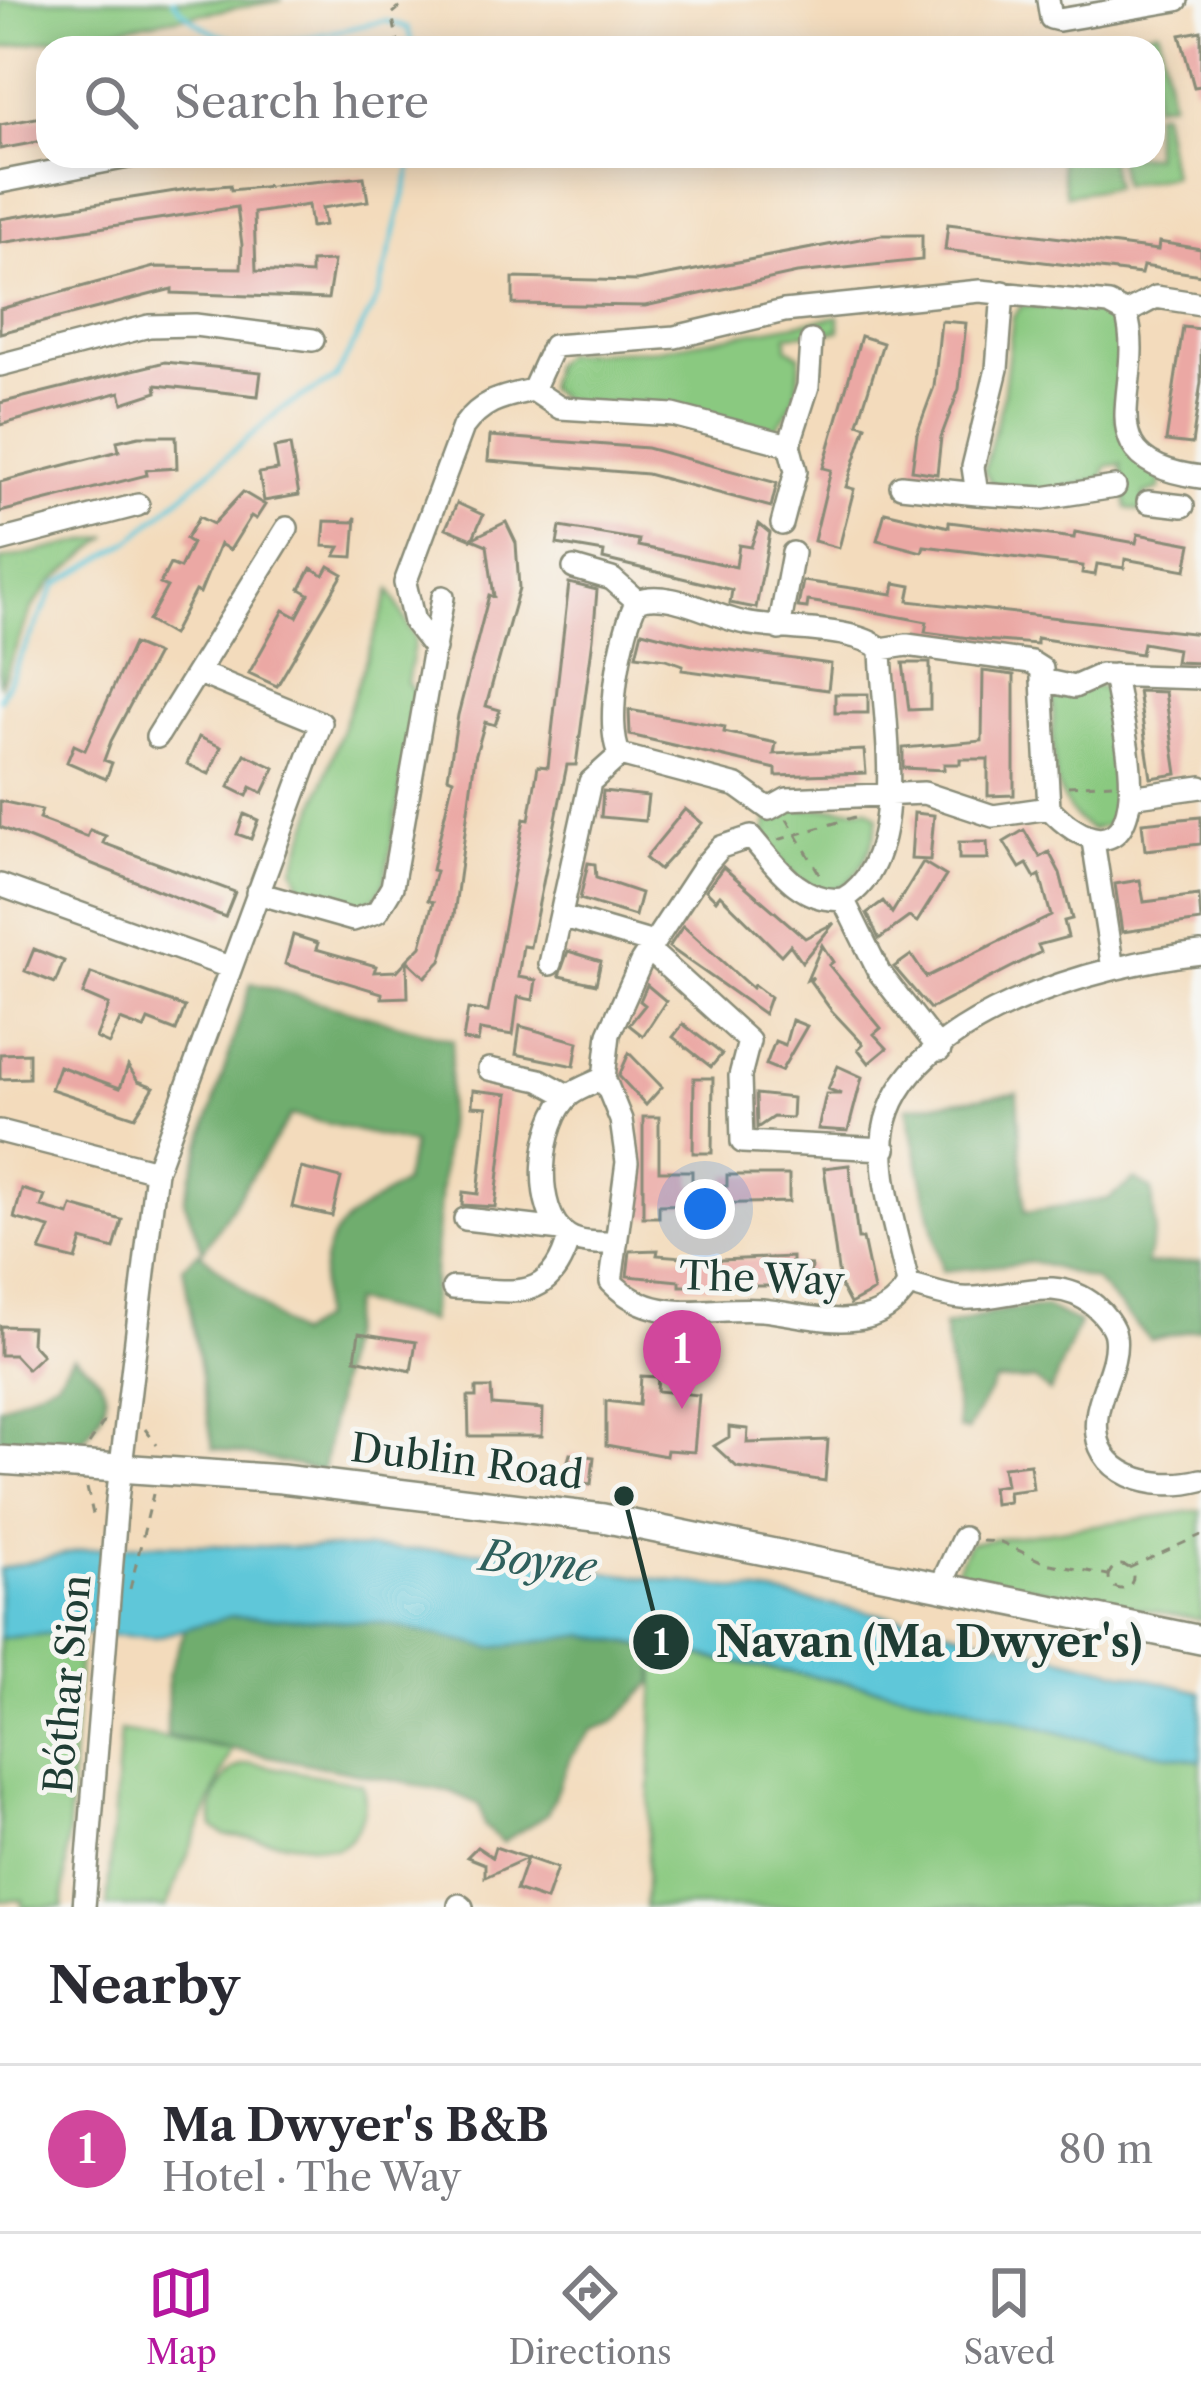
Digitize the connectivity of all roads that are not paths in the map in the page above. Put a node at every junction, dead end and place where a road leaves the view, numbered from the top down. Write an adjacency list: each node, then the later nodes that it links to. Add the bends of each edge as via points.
1 (1048, 0): 2 (street, via 1051,18 1059,20)
2 (1178, 0)
3 (72, 168): 4 (street)
4 (0, 182)
5 (1003, 292): 7 (street, via 1109,304); 11 (street, via 784,311 675,337 553,346); 17 (street, via 998,369 973,466)
6 (1201, 304): 7 (street, via 1156,297)
7 (1126, 313): 13 (street, via 1125,432 1133,448)
8 (313, 340): 10 (street, via 149,326)
9 (811, 340): 12 (street, via 808,386)
10 (0, 365)
11 (533, 391): 12 (street, via 560,408 673,416); 28 (street, via 489,400 463,427 405,583 414,622)
12 (789, 445): 20 (street, via 796,471)
13 (1171, 472): 14 (street); 18 (street)
14 (1201, 477)
15 (901, 486): 17 (street)
16 (1115, 487): 17 (street, via 1043,498)
17 (977, 494)
18 (1166, 504)
19 (138, 505): 22 (street)
20 (782, 524)
21 (287, 529): 30 (street)
22 (0, 541)
23 (793, 553): 27 (street)
24 (574, 568): 26 (street, via 612,579)
25 (443, 597): 28 (street)
26 (637, 601): 27 (street, via 658,598); 35 (street, via 614,714)
27 (779, 629): 29 (street, via 853,634)
28 (435, 649): 44 (street, via 392,887 377,912 353,920)
29 (881, 649): 33 (street, via 907,645 1031,662 1042,668); 39 (street)
30 (200, 673): 34 (street); 44 (street, Bóthar Sion, via 321,723)
31 (1114, 674): 32 (street); 33 (street, via 1074,687); 37 (street)
32 (1199, 677)
33 (1042, 680): 38 (street)
34 (158, 737)
35 (620, 754): 40 (street, via 737,786); 46 (street, via 590,782)
36 (1201, 787): 37 (street)
37 (1129, 789): 41 (street, via 1112,835)
38 (1049, 798): 39 (street, via 993,816 942,794); 41 (street, via 1069,830)
39 (889, 802): 40 (street, via 787,799); 45 (street, via 875,862)
40 (773, 806): 42 (street)
41 (1093, 841): 51 (street)
42 (755, 842): 45 (street, via 793,884); 47 (street, The Way, via 721,847)
43 (0, 885): 50 (street)
44 (257, 893): 50 (street, Bóthar Sion)
45 (839, 900): 52 (street, via 878,972)
46 (561, 916): 47 (street); 49 (street)
47 (651, 946): 54 (street, The Way, via 616,1009); 57 (street, via 748,1041 742,1142)
48 (1201, 953): 51 (street)
49 (550, 964)
50 (229, 967): 58 (street, Bóthar Sion)
51 (1113, 969): 52 (street, via 1017,998)
52 (940, 1050): 57 (street, via 896,1095)
53 (489, 1069): 55 (street)
54 (604, 1078): 55 (street); 61 (street, The Way, via 627,1162)
55 (569, 1096): 60 (street, via 547,1145 545,1201)
56 (0, 1131): 58 (street)
57 (885, 1149): 62 (street)
58 (156, 1171): 65 (street, Bóthar Sion)
59 (465, 1219): 60 (street)
60 (565, 1234): 61 (street); 63 (street, via 561,1267 548,1284)
61 (615, 1243): 62 (street, The Way, via 611,1282 656,1310 857,1319 889,1308)
62 (908, 1285): 66 (street, via 959,1298 1058,1288 1094,1304 1116,1343 1096,1420 1103,1449 1133,1481)
63 (453, 1288)
64 (0, 1460): 65 (main road, Dublin Road)
65 (121, 1466): 68 (main road, Dublin Road, via 602,1518); 70 (street, Bóthar Sion, via 99,1500 101,1717)
66 (1201, 1480)
67 (963, 1538): 68 (street)
68 (941, 1586): 69 (main road, Dublin Road)
69 (1201, 1640)
70 (84, 1907)

